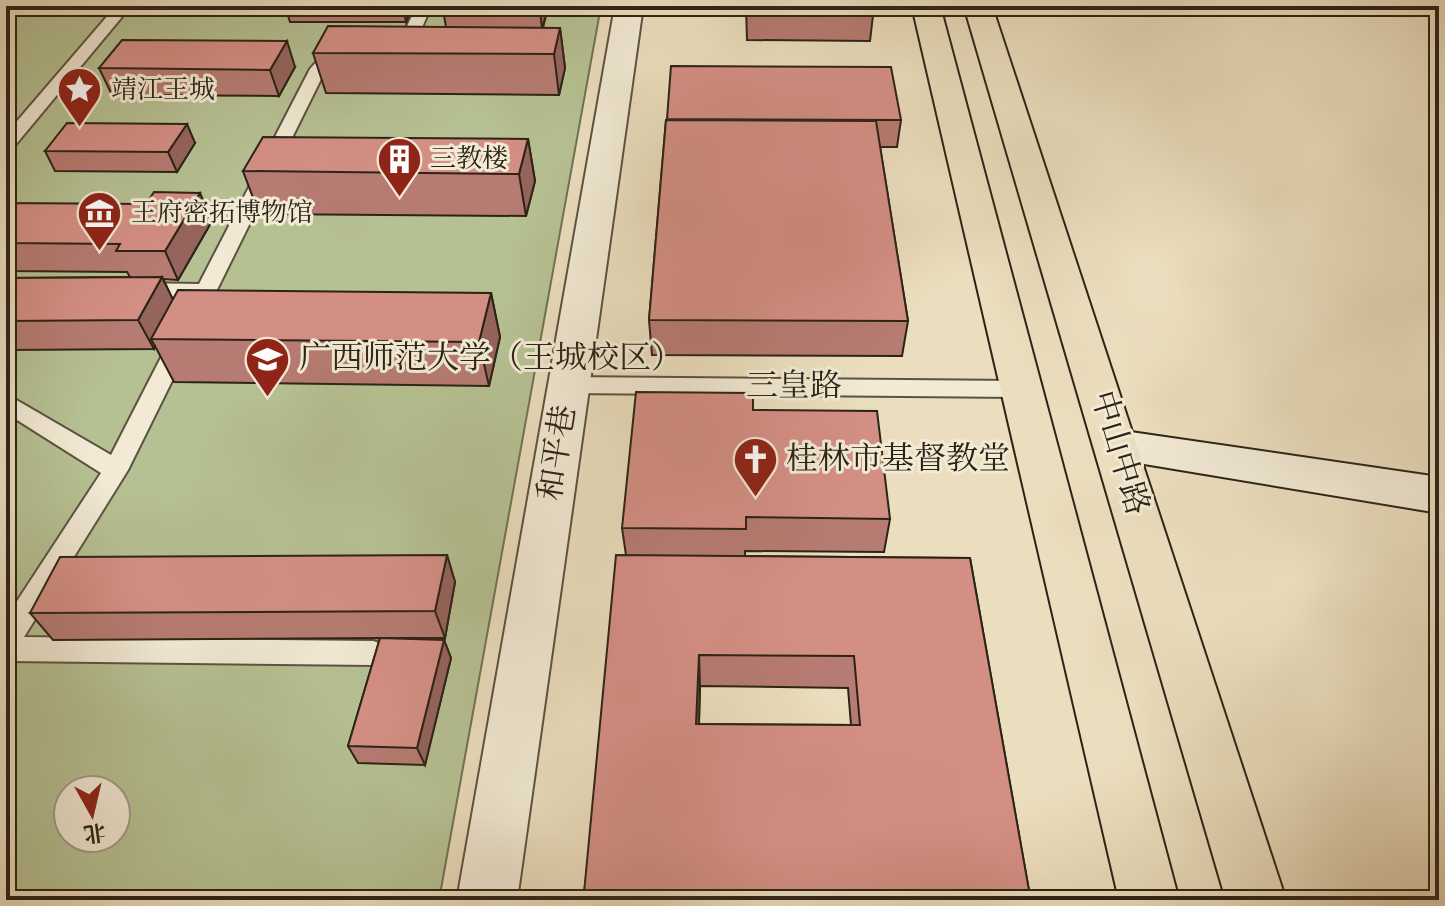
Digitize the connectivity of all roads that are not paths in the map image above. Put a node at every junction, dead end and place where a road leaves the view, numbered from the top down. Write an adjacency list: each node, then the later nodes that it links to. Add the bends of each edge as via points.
1 (124, 6): 6 (lane)
2 (424, 6): 8 (lane, via 405,42 318,69)
3 (629, 6): 9 (street, 和平巷)
4 (926, 6): 10 (highway)
5 (978, 6): 12 (highway, 中山中路)
6 (6, 145)
7 (114, 289): 8 (lane)
8 (206, 291): 13 (lane)
9 (568, 385): 10 (lane, 三皇路); 18 (street, 和平巷)
10 (1020, 389): 19 (highway)
11 (6, 402): 13 (lane)
12 (1117, 446): 14 (street); 20 (highway, 中山中路)
13 (116, 470): 15 (lane)
14 (1439, 495)
15 (6, 642)
16 (6, 649): 17 (lane)
17 (373, 653)
18 (487, 900)
19 (1149, 900)
20 (1256, 900)

